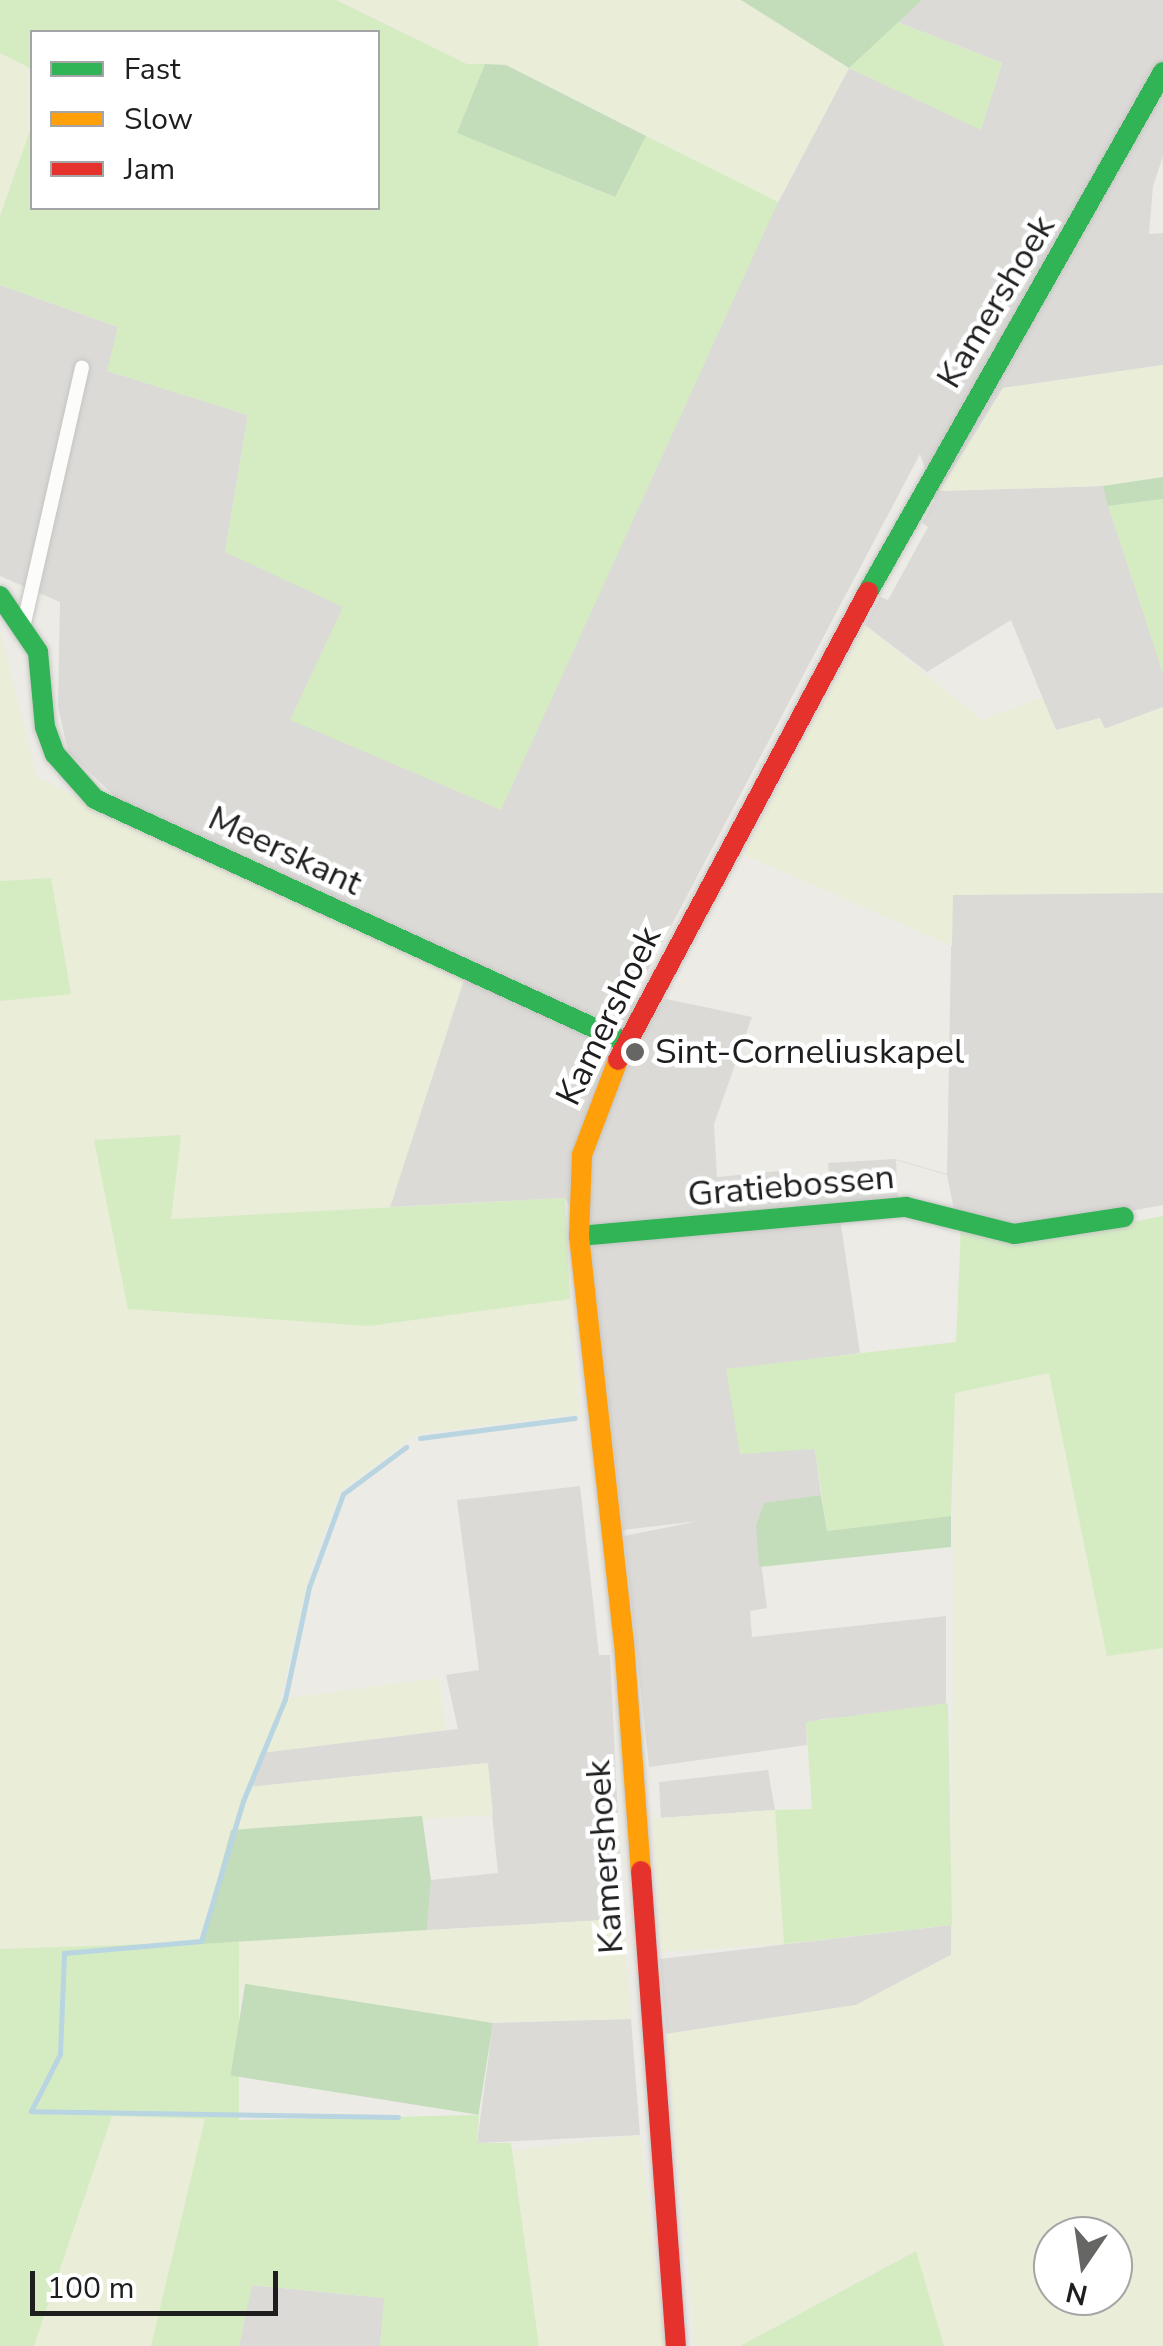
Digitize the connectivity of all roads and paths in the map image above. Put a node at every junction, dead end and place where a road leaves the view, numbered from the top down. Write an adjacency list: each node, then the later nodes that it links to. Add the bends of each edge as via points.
1 (1163, 72): 5 (street, Kamershoek, via 824,668)
2 (82, 368): 4 (street)
3 (0, 596): 4 (street, Meerskant)
4 (24, 623): 5 (street, Meerskant, via 38,652 45,727 55,754 95,799)
5 (627, 1043): 7 (street, Kamershoek, via 598,1101 582,1155)
6 (1124, 1217): 7 (street, Gratiebossen, via 1014,1234 906,1207)
7 (579, 1236): 8 (street, Kamershoek, via 625,1647)
8 (676, 2346)

